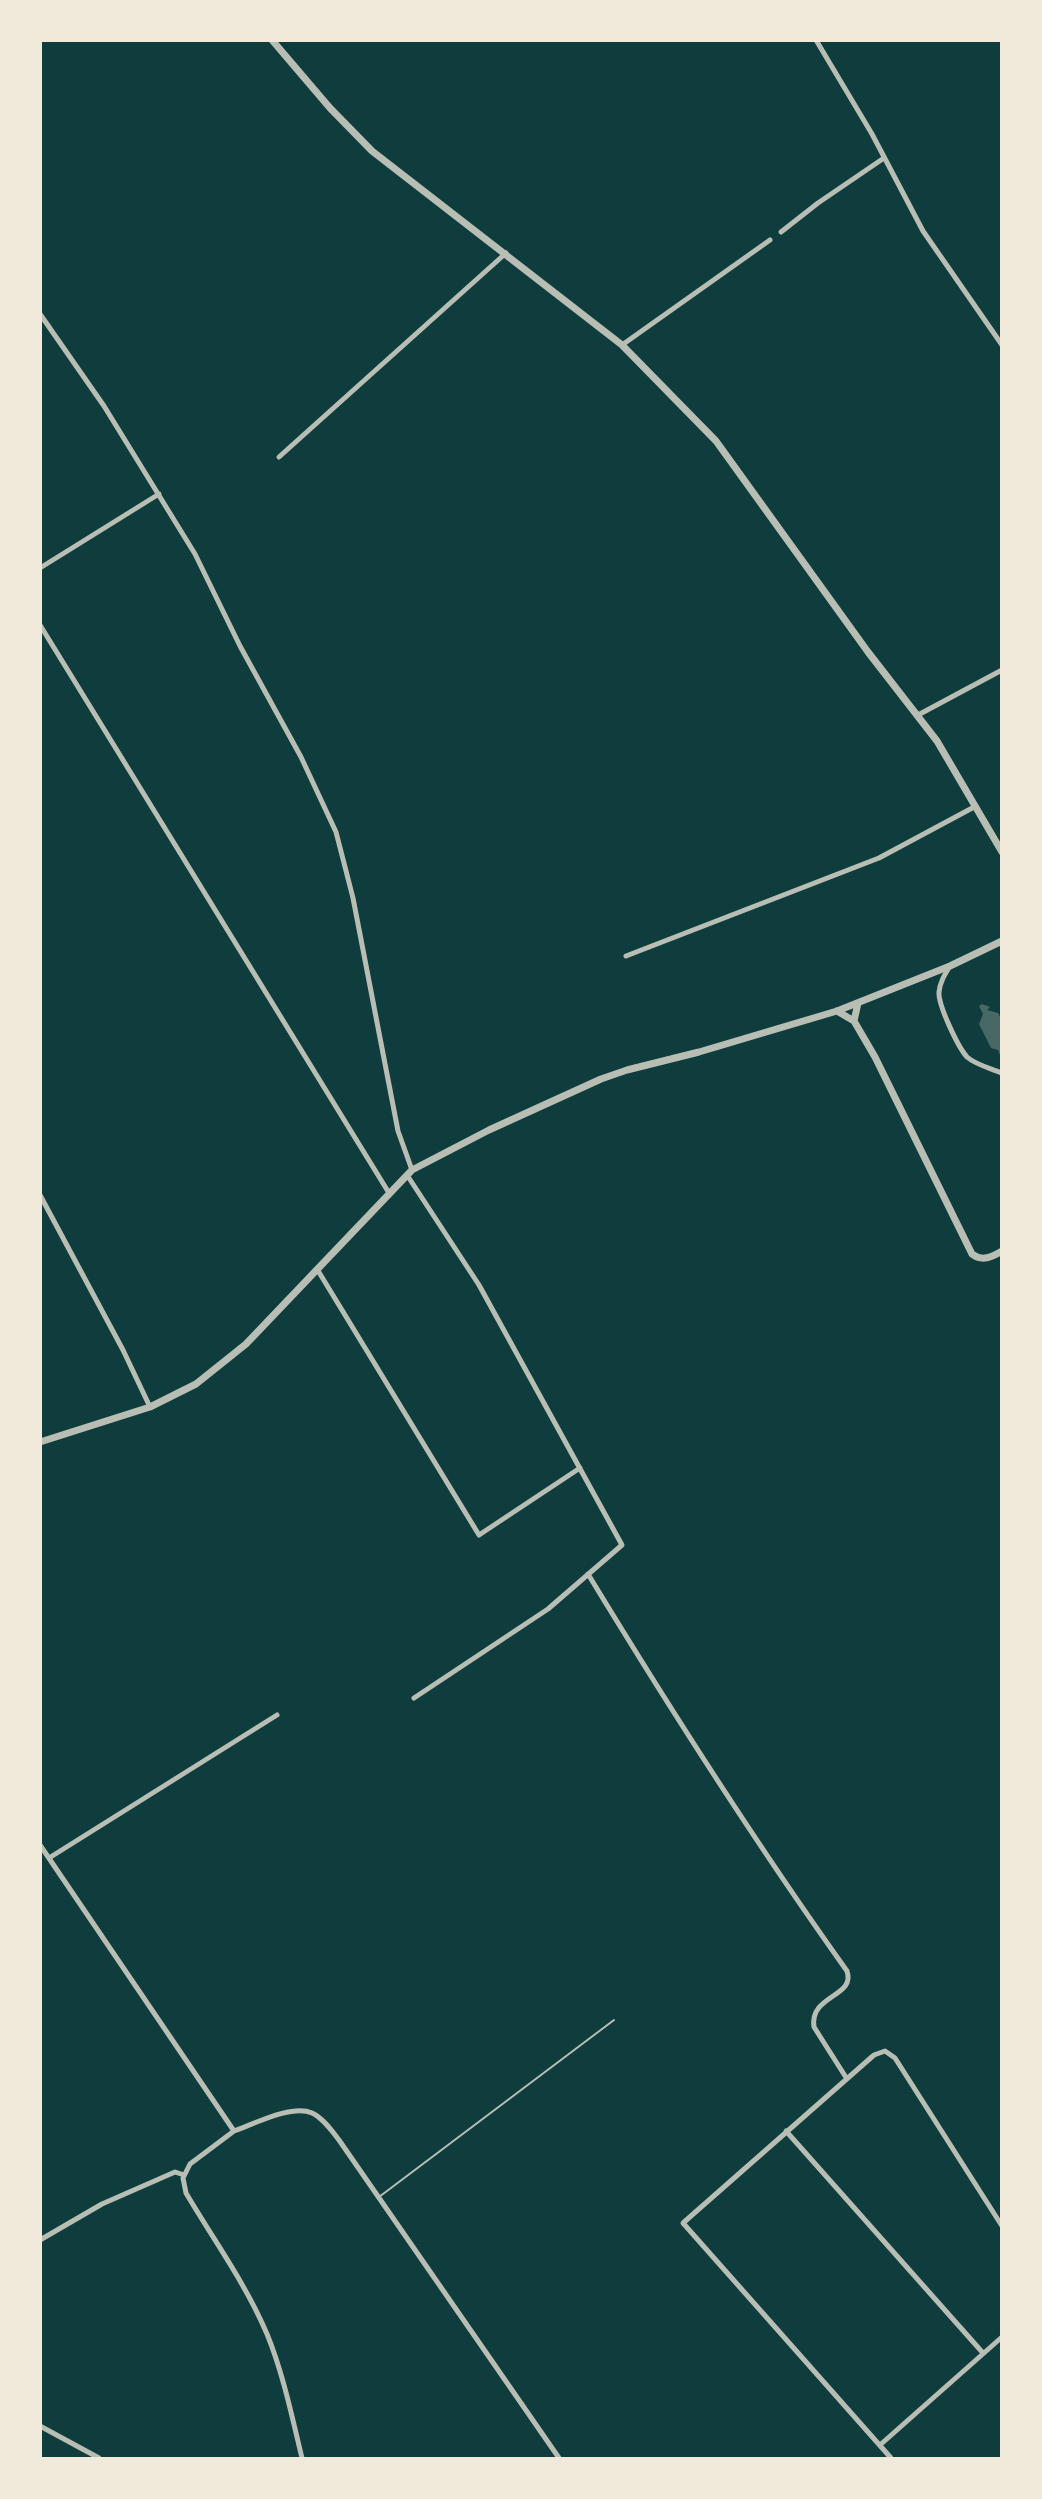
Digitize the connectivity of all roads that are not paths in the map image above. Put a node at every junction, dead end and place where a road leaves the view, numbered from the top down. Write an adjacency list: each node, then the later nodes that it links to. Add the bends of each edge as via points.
1 (272, 40): 6 (street, via 365,145)
2 (816, 40): 3 (street)
3 (885, 158): 4 (street); 9 (street, via 923,231)
4 (781, 232)
5 (770, 240): 8 (street)
6 (506, 253): 8 (street); 10 (street)
7 (40, 314): 11 (street)
8 (622, 345): 15 (street, via 716,441)
9 (1002, 345)
10 (279, 457)
11 (159, 494): 12 (street); 25 (street, via 195,554 336,832)
12 (40, 568)
13 (40, 625): 26 (street)
14 (1002, 670): 15 (street)
15 (918, 715): 16 (street)
16 (976, 806): 17 (street); 19 (street, via 879,858)
17 (1002, 852)
18 (1002, 941): 20 (street)
19 (626, 956)
20 (950, 966): 21 (street); 24 (street, via 939,994 951,1027 966,1055)
21 (858, 1003): 22 (street); 23 (street)
22 (837, 1011): 23 (street); 25 (street, via 601,1079)
23 (854, 1021): 28 (street, via 972,1254 987,1258)
24 (1002, 1072)
25 (409, 1172): 26 (street); 32 (street, via 479,1285)
26 (389, 1193): 29 (street)
27 (40, 1194): 30 (street)
28 (1002, 1251)
29 (317, 1269): 30 (street, via 246,1344 196,1384); 32 (street, via 479,1535)
30 (150, 1407): 31 (street)
31 (40, 1442)
32 (580, 1468): 33 (street, via 622,1545)
33 (588, 1574): 34 (street, via 548,1609); 39 (street, via 703,1760 847,1971 847,1984 816,2009 812,2017 814,2027)
34 (414, 1698)
35 (277, 1715): 37 (street)
36 (40, 1845): 37 (street)
37 (49, 1858): 40 (street)
38 (614, 2020): 43 (lane)
39 (847, 2079): 41 (street); 44 (street, via 878,2053 893,2055)
40 (234, 2131): 42 (street, via 190,2164); 43 (street, via 290,2111 312,2113 339,2140)
41 (786, 2131): 47 (street); 49 (street, via 683,2223)
42 (184, 2175): 45 (street, via 176,2172 102,2204); 51 (street, via 186,2193 267,2334)
43 (379, 2197): 52 (street)
44 (1002, 2226)
45 (40, 2240)
46 (1002, 2337): 47 (street)
47 (983, 2353): 49 (street)
48 (40, 2426): 50 (street)
49 (880, 2445): 53 (street)
50 (99, 2458)
51 (302, 2458)
52 (559, 2458)
53 (891, 2458)

